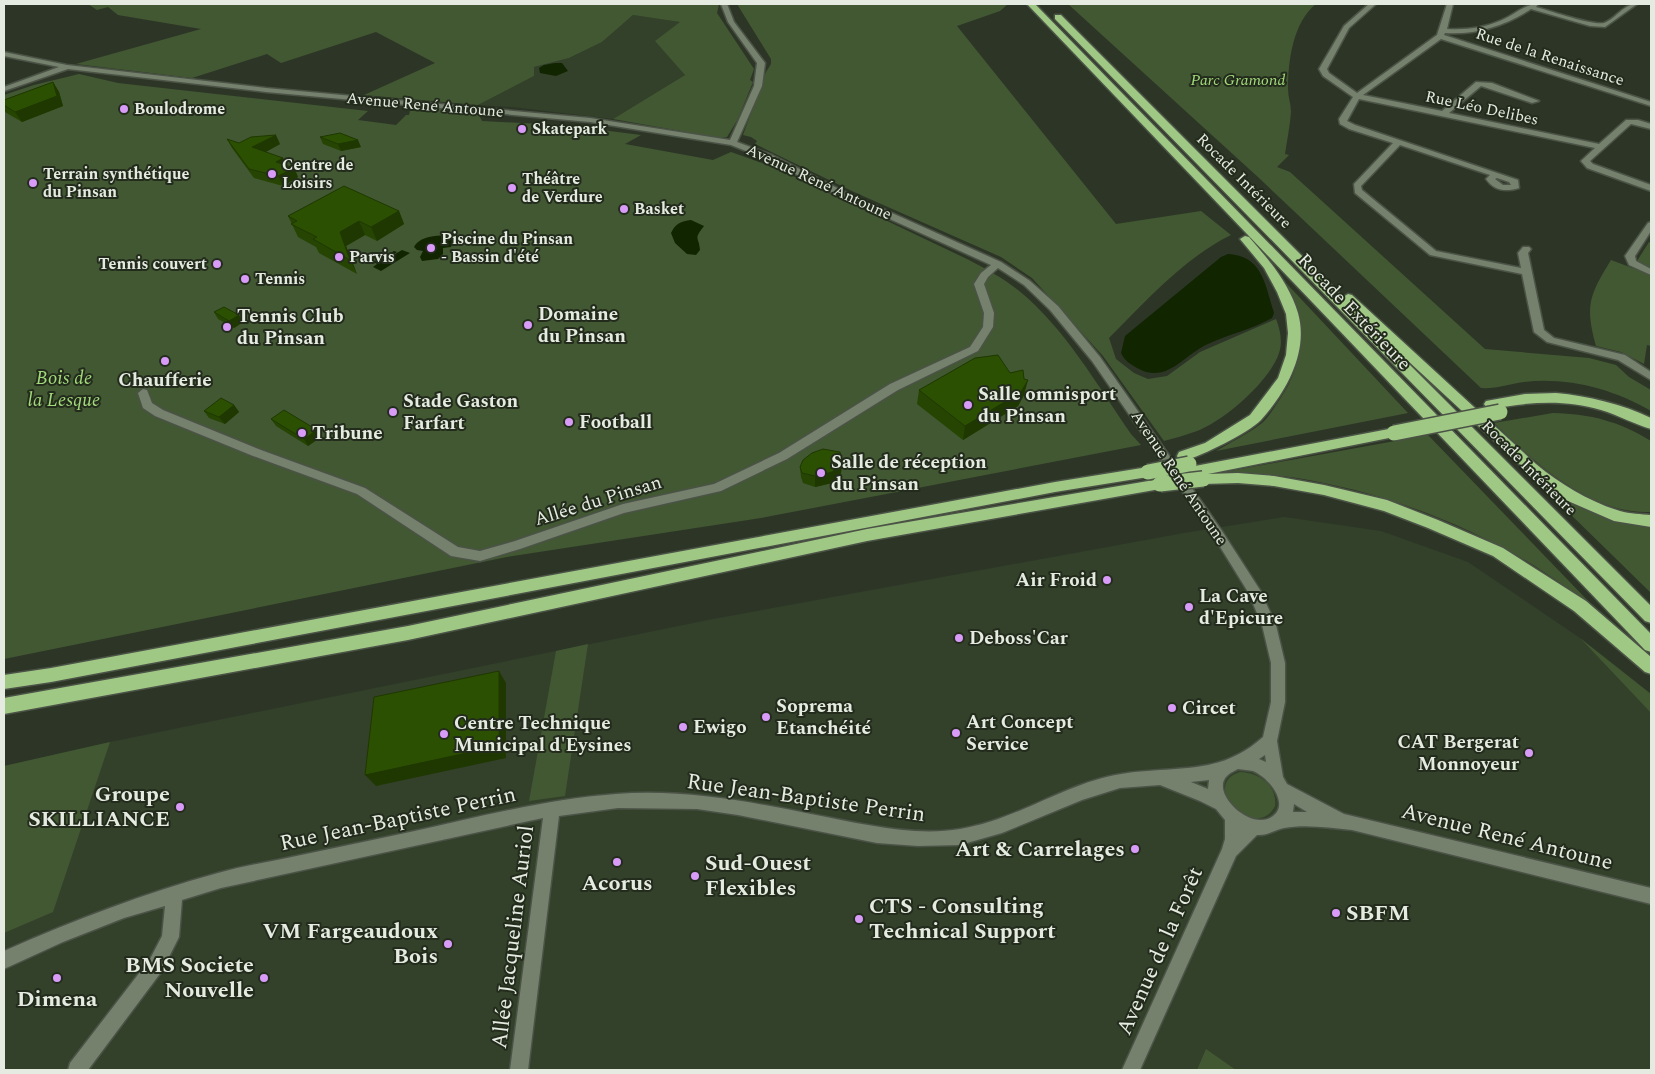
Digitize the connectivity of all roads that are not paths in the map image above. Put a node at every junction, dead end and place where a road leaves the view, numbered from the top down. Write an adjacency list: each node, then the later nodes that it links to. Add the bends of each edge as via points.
1 (724, 4): 19 (street, via 731,22 761,63 758,86)
2 (1031, 4): 22 (highway, Rocade Extérieure)
3 (1373, 4): 12 (street, via 1346,27 1323,70)
4 (1450, 4): 8 (street)
5 (1634, 4): 6 (street, via 1610,23 1598,25)
6 (1532, 5): 8 (street, via 1492,27)
7 (1051, 10): 27 (highway, Rocade Intérieure)
8 (1442, 34): 12 (street); 14 (street, Rue de la Renaissance)
9 (4, 54): 10 (street, Avenue René Antoune)
10 (66, 67): 11 (street); 19 (street, Avenue René Antoune, via 266,90 590,120)
11 (4, 90)
12 (1357, 96): 15 (street, Rue Léo Delibes); 18 (street, via 1343,122)
13 (1535, 101): 15 (street, via 1479,84)
14 (1651, 104)
15 (1443, 114): 17 (street, Rue Léo Delibes)
16 (1651, 127): 20 (street, via 1629,122)
17 (1566, 140): 20 (street, Rue Léo Delibes); 21 (street)
18 (1398, 142): 23 (street); 29 (street, via 1357,186 1358,191 1433,253)
19 (733, 143): 28 (street, Avenue René Antoune)
20 (1602, 146): 21 (street)
21 (1585, 162): 24 (street)
22 (1195, 173): 36 (highway, via 1197,186 1269,267 1292,314 1294,333 1292,355 1284,379 1255,418 1210,446); 41 (highway, Rocade Extérieure)
23 (1496, 176)
24 (1651, 188)
25 (1651, 225): 30 (street, via 1630,256 1632,263)
26 (1526, 249): 29 (street, via 1523,253)
27 (1296, 259): 39 (highway, via 1329,280 1549,483 1619,517); 40 (highway, Rocade Intérieure)
28 (998, 264): 32 (street, Allée du Pinsan, via 984,275 979,284 989,313 988,327 974,348 958,358 894,387 783,456 717,488 623,510 480,556 455,552 361,491 159,413 147,405); 45 (street, Avenue René Antoune, via 1027,283 1054,308 1096,359 1253,590 1269,626 1278,663 1278,702)
29 (1527, 272): 31 (street, via 1538,332 1551,340 1615,354)
30 (1651, 272)
31 (1651, 377)
32 (143, 393)
33 (1495, 408): 34 (highway, via 1519,399 1558,396 1599,404); 35 (highway, via 1555,406 1601,412 1636,425); 36 (highway, bridge)
34 (1651, 424)
35 (1651, 435)
36 (1193, 468): 37 (highway, bridge); 37 (highway, bridge); 42 (highway, via 1324,490 1387,506 1498,552 1580,606)
37 (1152, 475): 38 (highway); 38 (highway)
38 (1057, 494): 43 (highway); 44 (highway, via 408,633)
39 (1651, 521)
40 (1651, 616)
41 (1651, 644)
42 (1651, 668)
43 (4, 682)
44 (4, 706)
45 (1270, 741): 46 (street); 49 (street, Avenue René Antoune)
46 (1241, 762): 47 (street, via 1227,765); 49 (street, via 1261,767)
47 (1220, 771): 48 (street, Rue Jean-Baptiste Perrin); 50 (street, via 1215,788)
48 (1160, 778): 50 (street, Rue Jean-Baptiste Perrin); 51 (street, Rue Jean-Baptiste Perrin, via 1120,781 1081,793 1002,826 960,836 918,838 877,834 697,802 618,801)
49 (1279, 784): 53 (street, via 1287,807); 54 (street, Avenue René Antoune, via 1310,805)
50 (1220, 803): 52 (street)
51 (552, 809): 57 (street, Rue Jean-Baptiste Perrin, via 221,880); 61 (street, Allée Jacqueline Auriol)
52 (1233, 817): 55 (street); 56 (street, Avenue de la Forêt)
53 (1279, 822): 54 (street, Avenue René Antoune, via 1310,819); 55 (street, via 1266,828)
54 (1352, 822): 58 (street, Avenue René Antoune)
55 (1255, 827): 56 (street, Avenue de la Forêt)
56 (1230, 850): 62 (street, Avenue de la Forêt)
57 (175, 893): 59 (street, Rue Jean-Baptiste Perrin, via 95,921); 60 (street, via 170,937 156,965)
58 (1651, 896)
59 (4, 960)
60 (77, 1070)
61 (519, 1070)
62 (1131, 1070)

